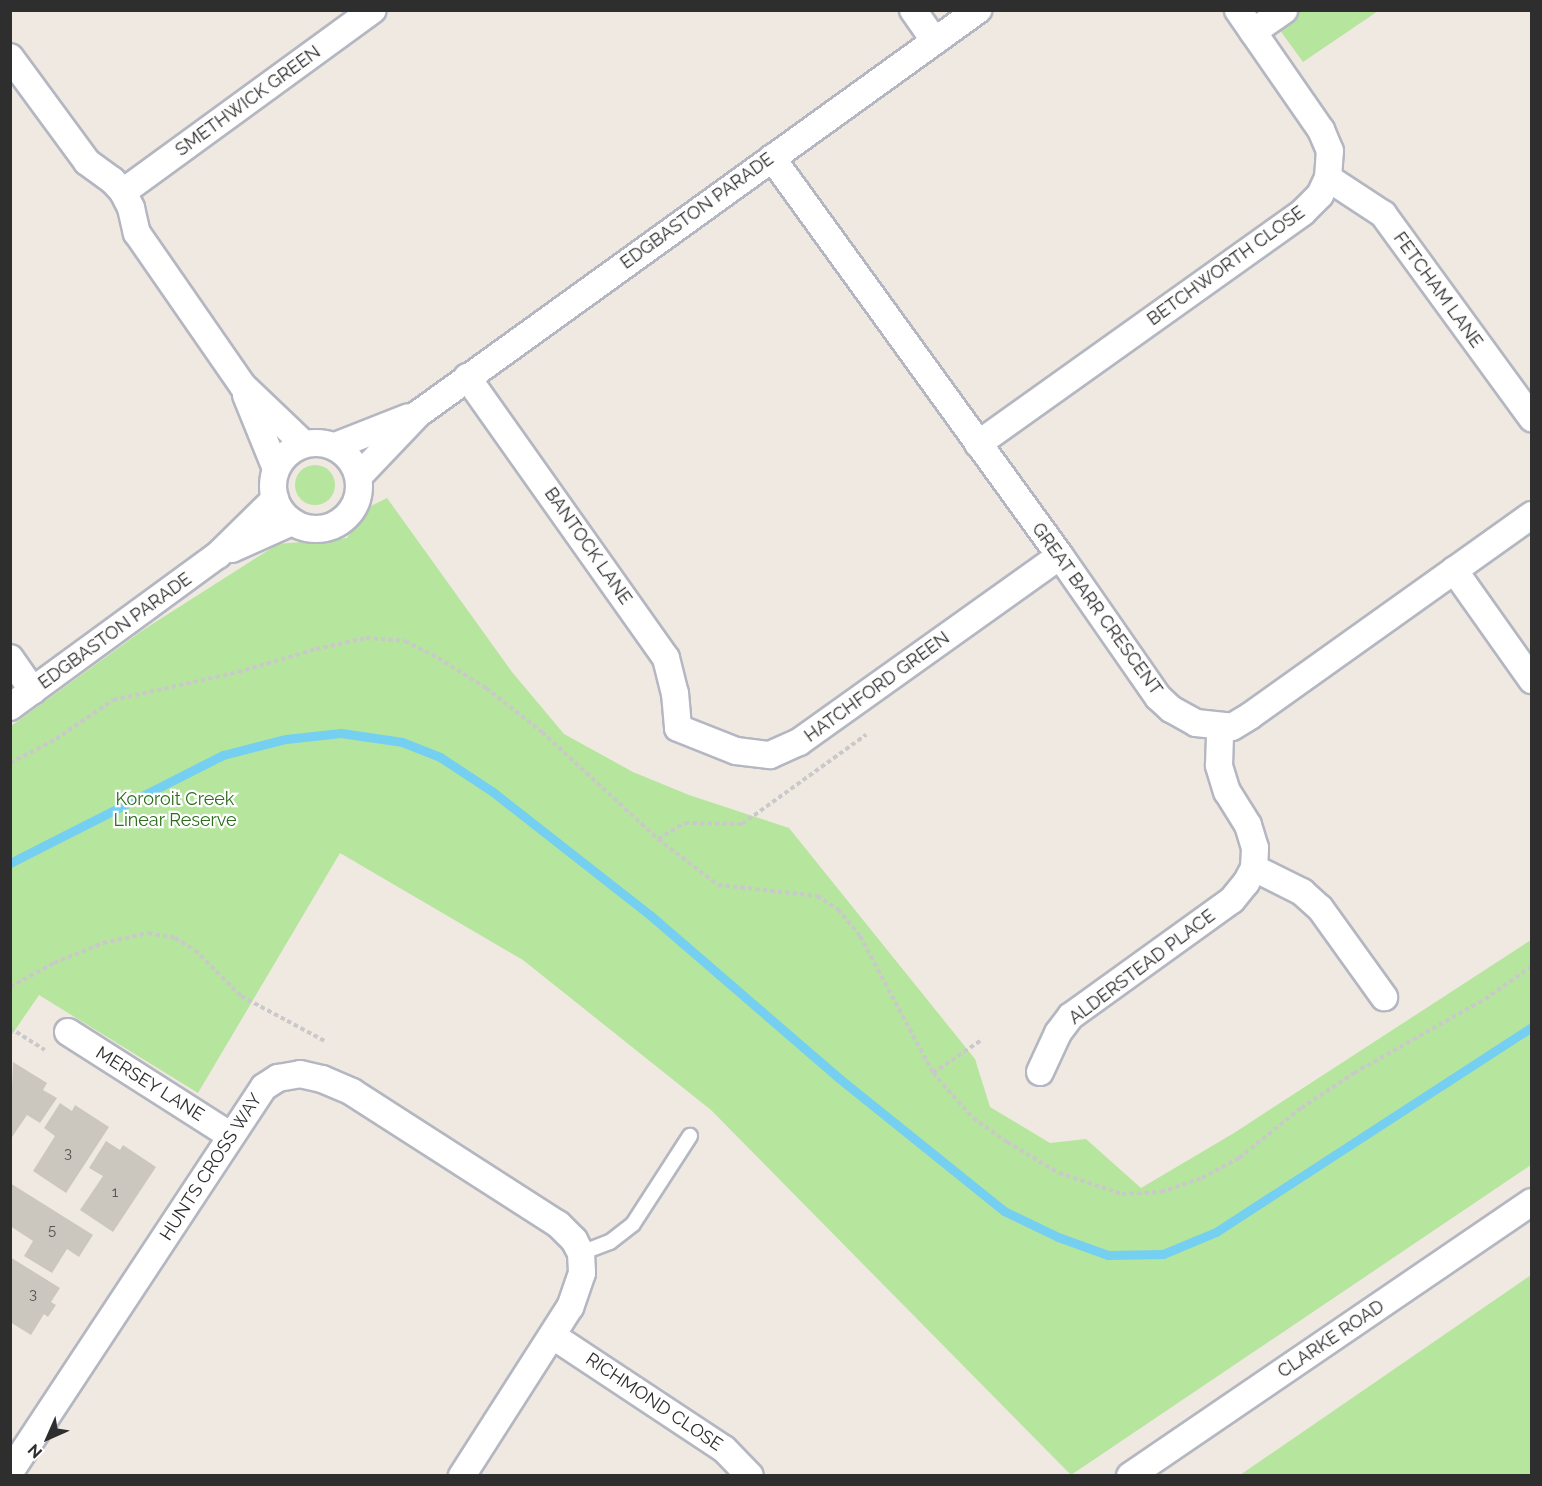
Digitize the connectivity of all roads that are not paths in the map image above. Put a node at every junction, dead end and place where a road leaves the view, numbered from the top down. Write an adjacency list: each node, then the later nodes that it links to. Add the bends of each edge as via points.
1 (373, 10): 11 (street, SMETHWICK GREEN)
2 (913, 10): 7 (street)
3 (978, 10): 7 (street, EDGBASTON PARADE)
4 (1238, 10): 6 (street)
5 (1284, 10): 6 (street)
6 (1253, 32): 10 (street, via 1321,130 1330,150)
7 (935, 41): 9 (street, EDGBASTON PARADE)
8 (10, 57): 11 (street, via 87,162)
9 (772, 158): 12 (street, EDGBASTON PARADE); 17 (street, GREAT BARR CRESCENT)
10 (1328, 178): 15 (street, FETCHAM LANE, via 1383,214); 17 (street, BETCHWORTH CLOSE, via 1320,195 1303,212)
11 (123, 192): 13 (street, via 137,233)
12 (467, 376): 14 (street, EDGBASTON PARADE); 32 (street, BANTOCK LANE, via 666,658)
13 (243, 386): 16 (street); 19 (street)
14 (418, 414): 18 (street, EDGBASTON PARADE); 20 (street, EDGBASTON PARADE)
15 (1532, 418)
16 (304, 444): 18 (street); 19 (street, via 282,458)
17 (978, 444): 25 (street, GREAT BARR CRESCENT)
18 (335, 446): 20 (street, via 354,464)
19 (276, 469): 21 (street)
20 (359, 476): 23 (street, via 357,501 341,522 317,529)
21 (275, 499): 23 (street); 24 (street, EDGBASTON PARADE)
22 (1532, 515): 26 (street)
23 (292, 522): 24 (street, EDGBASTON PARADE)
24 (218, 555): 29 (street, EDGBASTON PARADE)
25 (1060, 556): 31 (street, GREAT BARR CRESCENT, via 1158,697 1170,709 1196,723); 32 (street, HATCHFORD GREEN, via 799,742 770,755 736,751)
26 (1454, 570): 28 (street); 31 (street, via 1250,716 1232,727)
27 (10, 658): 29 (street)
28 (1532, 680)
29 (33, 691): 30 (street, EDGBASTON PARADE)
30 (10, 707)
31 (1220, 727): 33 (street, via 1219,765 1227,792 1248,825 1255,848)
32 (678, 728)
33 (1254, 868): 34 (street, via 1302,892 1320,908); 36 (street, ALDERSTEAD PLACE, via 1232,900 1071,1016 1058,1033)
34 (1384, 997)
35 (68, 1032): 37 (street, MERSEY LANE)
36 (1040, 1072)
37 (231, 1136): 40 (street, HUNTS CROSS WAY, via 264,1087 278,1078 300,1074 322,1079 352,1092 558,1224); 42 (street, HUNTS CROSS WAY)
38 (690, 1136): 40 (lane, via 633,1224 610,1242)
39 (1532, 1202): 45 (street, CLARKE ROAD)
40 (581, 1253): 41 (street, via 582,1273 576,1293)
41 (553, 1336): 43 (street); 44 (street, RICHMOND CLOSE, via 724,1449)
42 (10, 1472)
43 (462, 1476)
44 (750, 1476)
45 (1130, 1476)

